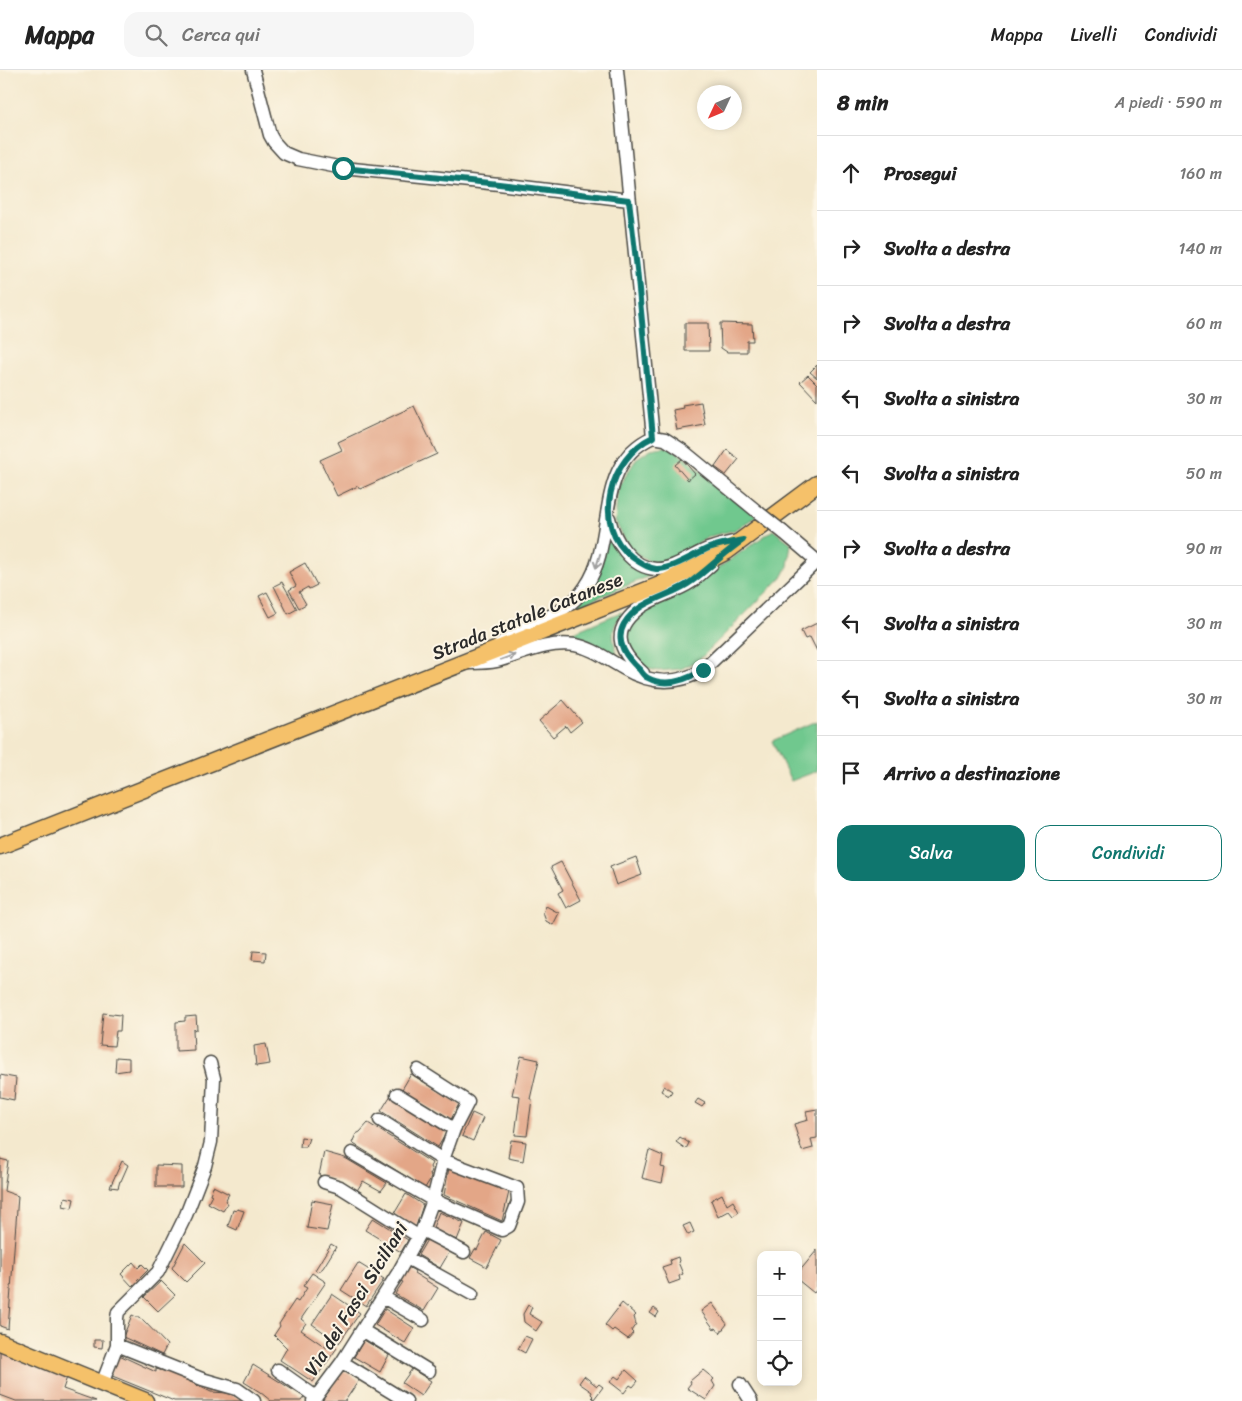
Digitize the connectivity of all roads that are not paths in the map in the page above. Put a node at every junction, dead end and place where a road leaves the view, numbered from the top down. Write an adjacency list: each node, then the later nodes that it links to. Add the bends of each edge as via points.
1 (253, 70): 3 (street, via 270,135 284,152 298,159 343,168)
2 (617, 70): 3 (street)
3 (629, 200): 4 (street)
4 (653, 437): 6 (street, via 641,442 620,467 614,478); 9 (street, bridge, via 665,439 682,450)
5 (817, 484): 7 (main road, Strada statale Catanese)
6 (608, 513): 7 (street, via 612,530 628,554 656,569 711,547); 10 (street, one-way to 10, via 602,548 586,587 561,612 516,631)
7 (743, 540): 8 (main road, Strada statale Catanese)
8 (727, 551): 10 (main road, Strada statale Catanese, via 660,585); 12 (street, via 691,582 642,606 624,624 621,643 625,655)
9 (817, 561): 12 (street, via 703,670 691,678 669,682)
10 (489, 653): 11 (main road, Strada statale Catanese)
11 (460, 664): 12 (street, one-way to 12, via 495,662 548,645 576,645); 13 (main road, Strada statale Catanese)
12 (648, 678)
13 (0, 846)
14 (210, 1063): 31 (street, via 214,1078 212,1124 205,1166 158,1272 118,1312)
15 (418, 1070): 18 (street, Via dei Fasci Siciliani, via 468,1102)
16 (397, 1094): 18 (street)
17 (380, 1120): 20 (street)
18 (454, 1129): 20 (street, Via dei Fasci Siciliani)
19 (352, 1153): 22 (street)
20 (443, 1160): 22 (street, Via dei Fasci Siciliani); 22 (street, via 517,1188 518,1202 510,1226 502,1230)
21 (324, 1182): 23 (street, via 340,1187)
22 (434, 1200): 23 (street, Via dei Fasci Siciliani)
23 (420, 1233): 24 (street); 25 (street, Via dei Fasci Siciliani)
24 (464, 1252)
25 (407, 1258): 26 (street); 27 (street, Via dei Fasci Siciliani)
26 (472, 1294)
27 (383, 1297): 28 (street); 29 (street, Via dei Fasci Siciliani)
28 (423, 1320)
29 (362, 1330): 32 (street, Via dei Fasci Siciliani); 34 (street)
30 (0, 1342): 35 (main road)
31 (117, 1345): 35 (street); 39 (street, via 236,1389)
32 (342, 1362): 37 (street, Via dei Fasci Siciliani); 40 (street)
33 (278, 1370): 37 (street)
34 (429, 1372)
35 (102, 1384): 38 (main road)
36 (740, 1384): 41 (street)
37 (315, 1399)
38 (144, 1401)
39 (254, 1401)
40 (406, 1401)
41 (751, 1401)

